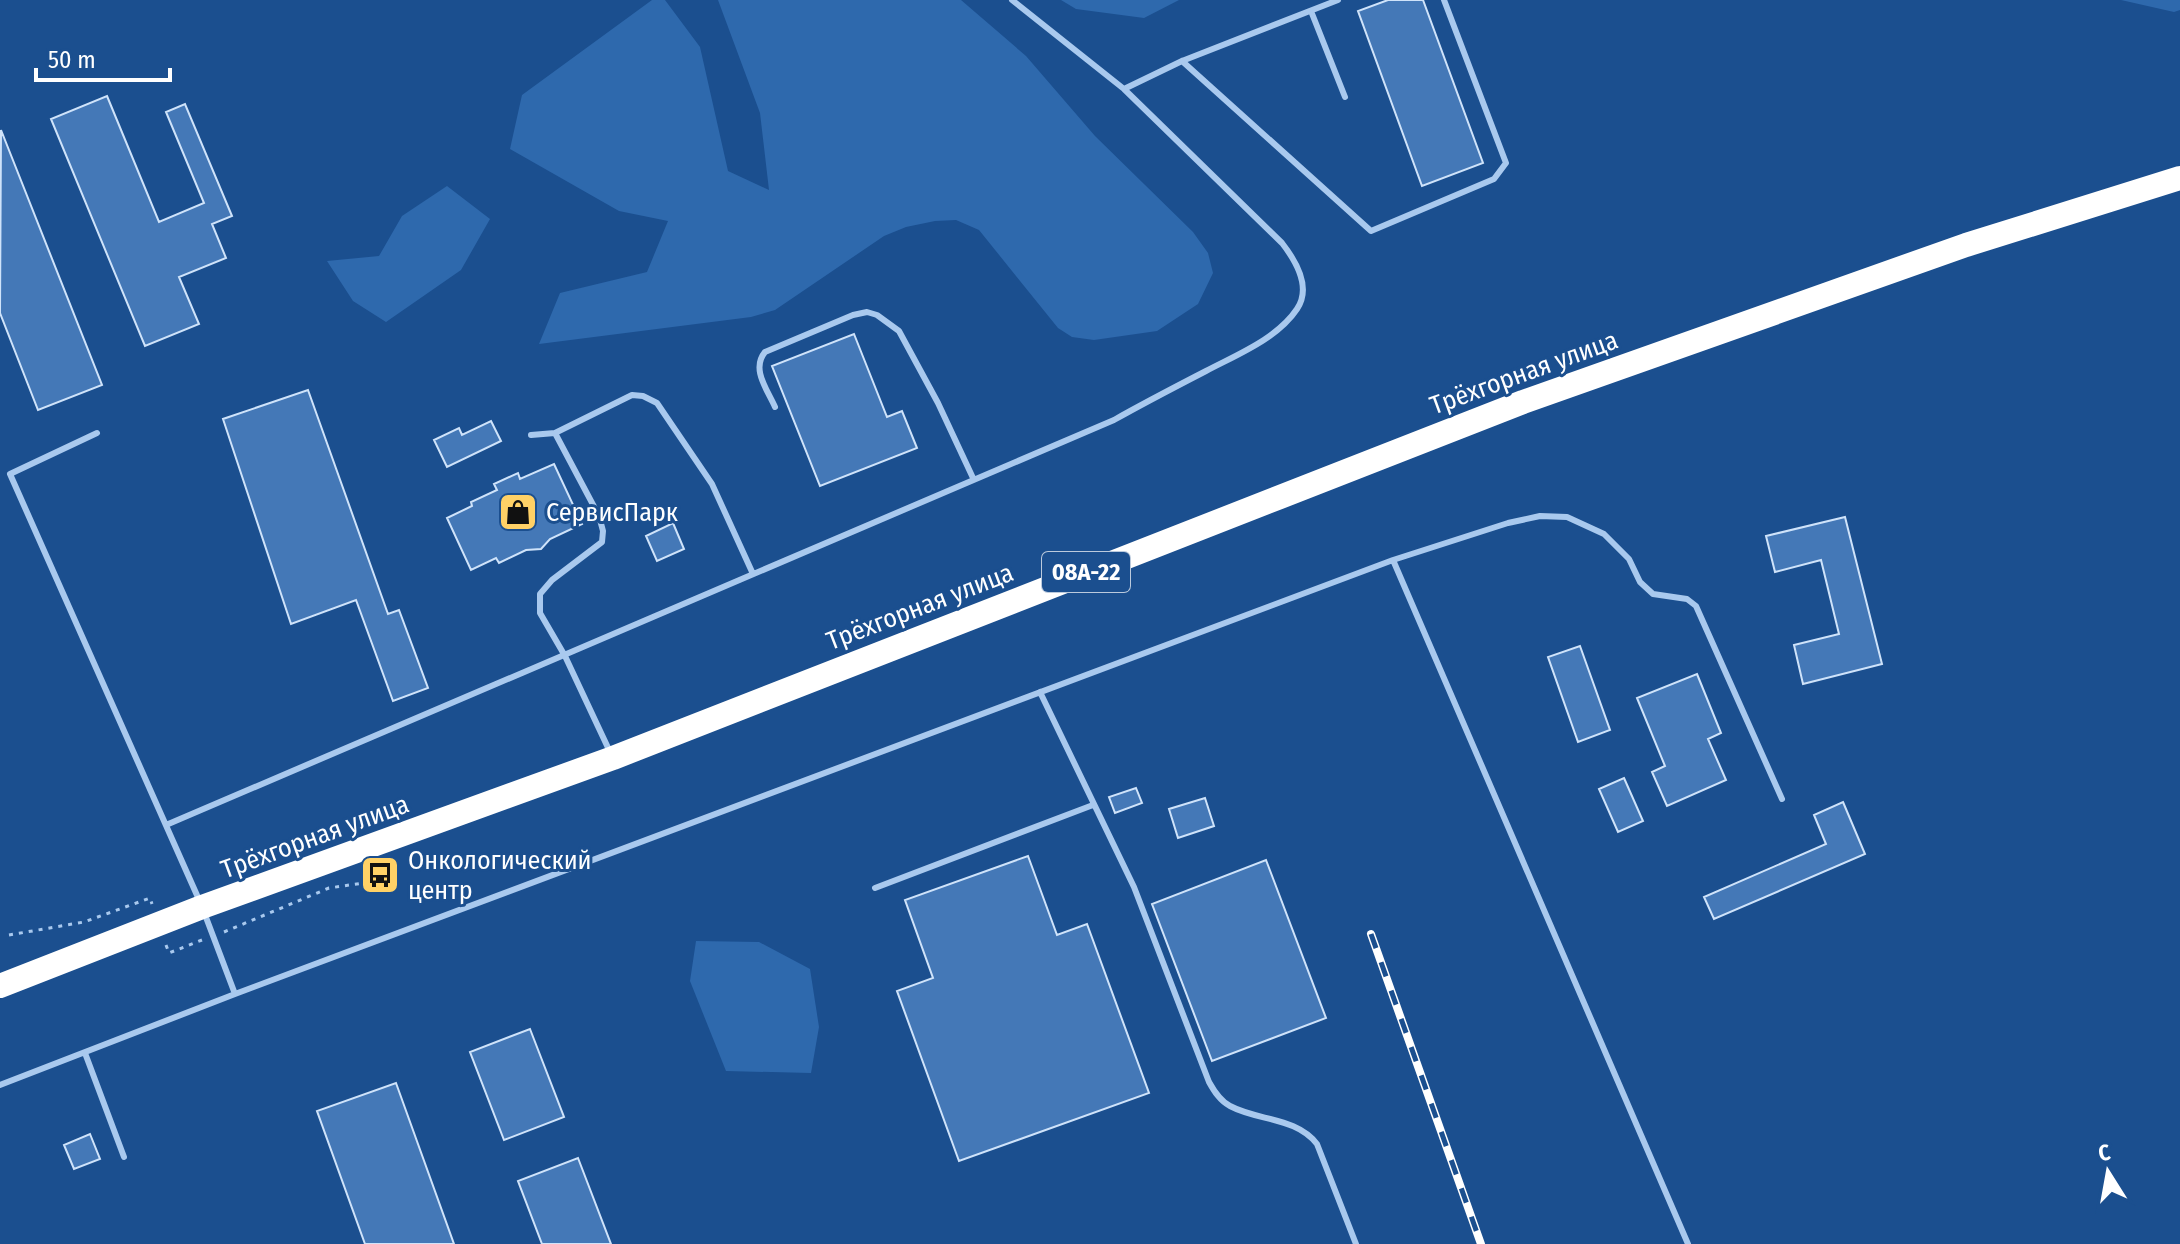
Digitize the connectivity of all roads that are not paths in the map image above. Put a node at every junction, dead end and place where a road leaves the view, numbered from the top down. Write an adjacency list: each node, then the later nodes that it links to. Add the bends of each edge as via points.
1 (1012, 0): 6 (lane)
2 (1338, 0): 4 (lane)
3 (1444, 0): 5 (lane, via 1506,163 1494,179 1371,231)
4 (1311, 11): 5 (lane); 7 (lane)
5 (1182, 61): 6 (lane)
6 (1124, 89): 13 (lane, via 1298,263 1303,286 1298,308 1260,342 1127,413)
7 (1345, 97)
8 (2180, 178): 18 (highway, Трёхгорная улица / 08А-22, via 1952,249 1523,402)
9 (775, 407): 13 (lane, via 758,369 765,352 853,315 877,315 899,331)
10 (97, 433): 21 (lane, via 10,474)
11 (555, 433): 12 (lane); 15 (lane, via 632,395 657,403 712,484); 16 (lane, via 603,531 602,542 540,594 540,613)
12 (531, 435)
13 (973, 478): 15 (lane)
14 (1393, 560): 17 (lane); 19 (lane, via 1540,516 1567,517 1604,534 1653,594 1687,599 1696,606); 30 (lane)
15 (753, 574): 16 (lane)
16 (565, 656): 18 (lane); 21 (lane)
17 (1040, 692): 20 (lane); 25 (lane)
18 (613, 758): 23 (highway, Трёхгорная улица / 08А-22)
19 (1782, 799)
20 (1093, 805): 22 (lane); 29 (lane, via 1134,887 1217,1096 1229,1106 1309,1134)
21 (166, 825): 23 (lane)
22 (875, 888)
23 (202, 907): 24 (highway, Трёхгорная улица / 08А-22); 25 (lane)
24 (0, 986)
25 (235, 994): 26 (lane)
26 (85, 1053): 27 (lane); 28 (lane)
27 (0, 1085)
28 (124, 1157)
29 (1356, 1244)
30 (1688, 1244)

